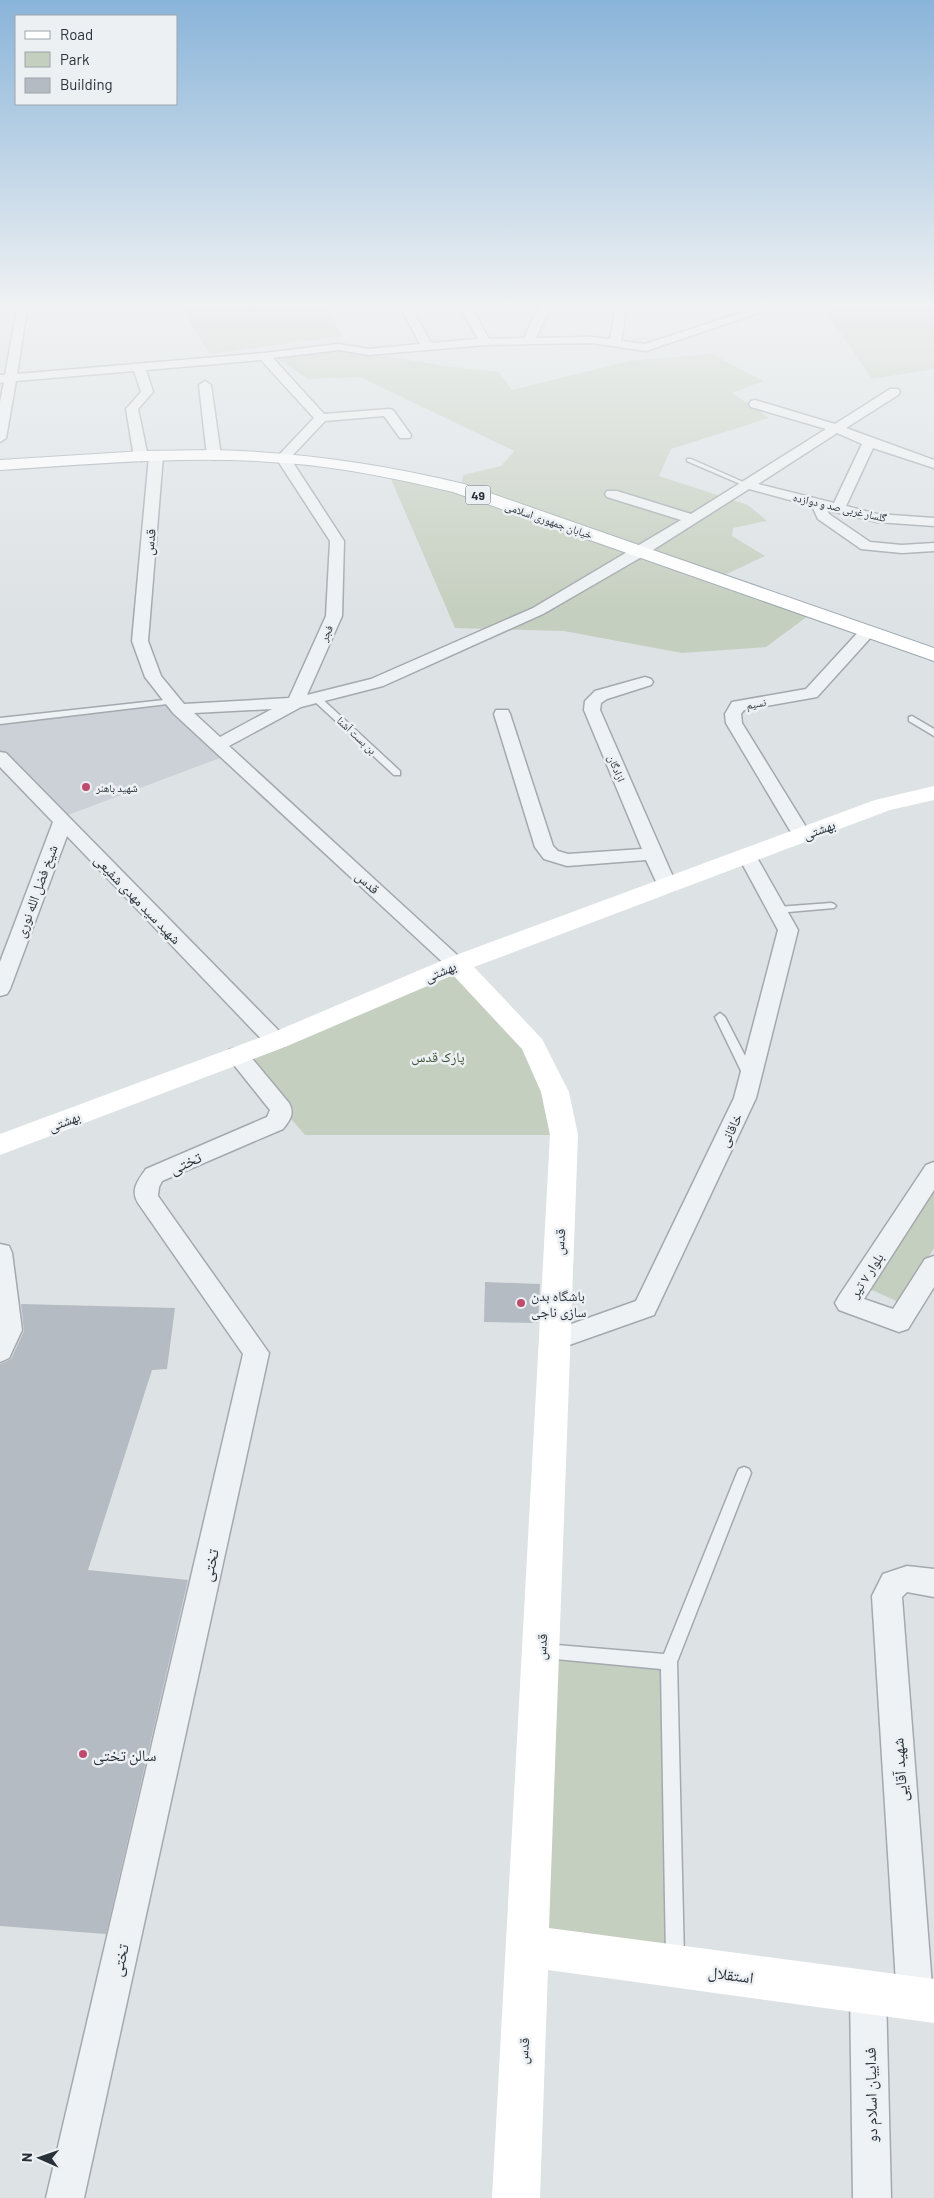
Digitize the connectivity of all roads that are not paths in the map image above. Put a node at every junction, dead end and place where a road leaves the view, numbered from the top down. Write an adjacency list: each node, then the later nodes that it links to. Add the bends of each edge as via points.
1 (3, 406): 10 (street)
2 (135, 406): 12 (street, قدس, via 132,409)
3 (208, 406): 13 (street)
4 (309, 406): 7 (street)
5 (760, 406): 8 (street)
6 (872, 406): 8 (street)
7 (320, 418): 9 (street, via 384,412 389,413); 14 (street)
8 (835, 428): 11 (street); 18 (street)
9 (405, 435)
10 (0, 438)
11 (869, 442): 16 (street); 21 (street)
12 (148, 456): 13 (street, خیابان جمهوری اسلامی / 49); 17 (street, خیابان جمهوری اسلامی / 49); 31 (street, قدس, via 140,641 153,677)
13 (214, 456): 14 (street, خیابان جمهوری اسلامی / 49)
14 (283, 458): 25 (street, خیابان جمهوری اسلامی / 49, via 383,471 458,488); 30 (street, فجر, via 337,542 334,616)
15 (689, 460): 18 (lane)
16 (934, 464)
17 (0, 465)
18 (747, 485): 20 (street, گلسار غربی صد و دوازده); 22 (street)
19 (612, 494): 22 (street)
20 (818, 503): 21 (street, گلسار غربی صد و دوازده); 24 (street, via 823,516 866,546)
21 (838, 508): 23 (street, گلسار غربی صد و دوازده, via 877,518)
22 (693, 519): 25 (street)
23 (934, 522)
24 (934, 547)
25 (640, 552): 26 (street, خیابان جمهوری اسلامی / 49); 29 (street, via 538,611 376,683)
26 (866, 632): 27 (street, خیابان جمهوری اسلامی / 49); 43 (street, نسیم, via 811,693 738,706 732,714 734,723)
27 (934, 655)
28 (645, 682): 44 (street, ازادگان, via 601,694 593,701 592,710)
29 (316, 698): 30 (street); 38 (lane, بن بست آشنا)
30 (295, 703): 31 (street); 36 (street)
31 (176, 705): 34 (lane); 36 (street, قدس)
32 (502, 714): 44 (street, via 544,847 551,855 567,860)
33 (912, 719): 35 (lane)
34 (0, 722)
35 (934, 733)
36 (218, 745): 49 (street, قدس)
37 (0, 757): 42 (street, شهید سید مهدی شفیعی)
38 (397, 773)
39 (934, 778): 41 (street)
40 (934, 793): 41 (street)
41 (883, 805): 43 (street, بهشتی)
42 (62, 821): 50 (street, شیخ فضل الله نوری); 52 (street, شهید سید مهدی شفیعی)
43 (802, 836): 45 (street, بهشتی)
44 (653, 854): 46 (street, ازادگان)
45 (747, 856): 46 (street, بهشتی); 48 (street, خاقانی)
46 (667, 886): 49 (street, بهشتی)
47 (831, 906): 48 (lane)
48 (777, 910): 54 (street, خاقانی, via 788,930)
49 (457, 964): 52 (street, بهشتی); 59 (street, قدس, via 533,1045 555,1092 564,1135)
50 (0, 989)
51 (720, 1017): 54 (lane)
52 (276, 1040): 53 (street, بهشتی)
53 (237, 1056): 55 (street, بهشتی); 69 (street, تختی, via 281,1108 282,1115 275,1123 154,1175 147,1186 146,1198 256,1353)
54 (750, 1079): 59 (street, خاقانی, via 746,1098 645,1308)
55 (0, 1145)
56 (934, 1171): 58 (street, بلوار ۷ تیر, via 848,1303 900,1322)
57 (0, 1253): 60 (street, via 9,1330)
58 (934, 1266)
59 (555, 1340): 63 (street, قدس)
60 (0, 1351)
61 (744, 1473): 64 (lane)
62 (934, 1583): 68 (street, شهید آقایی, via 907,1579 893,1584 887,1596)
63 (541, 1650): 64 (lane); 65 (street, قدس)
64 (669, 1662): 66 (lane)
65 (527, 1946): 66 (street, استقلال); 70 (street, قدس)
66 (675, 1966): 67 (street, استقلال)
67 (868, 1992): 68 (street, استقلال); 71 (street, فداییان اسلام دو)
68 (924, 2000)
69 (66, 2198)
70 (516, 2198)
71 (872, 2198)

